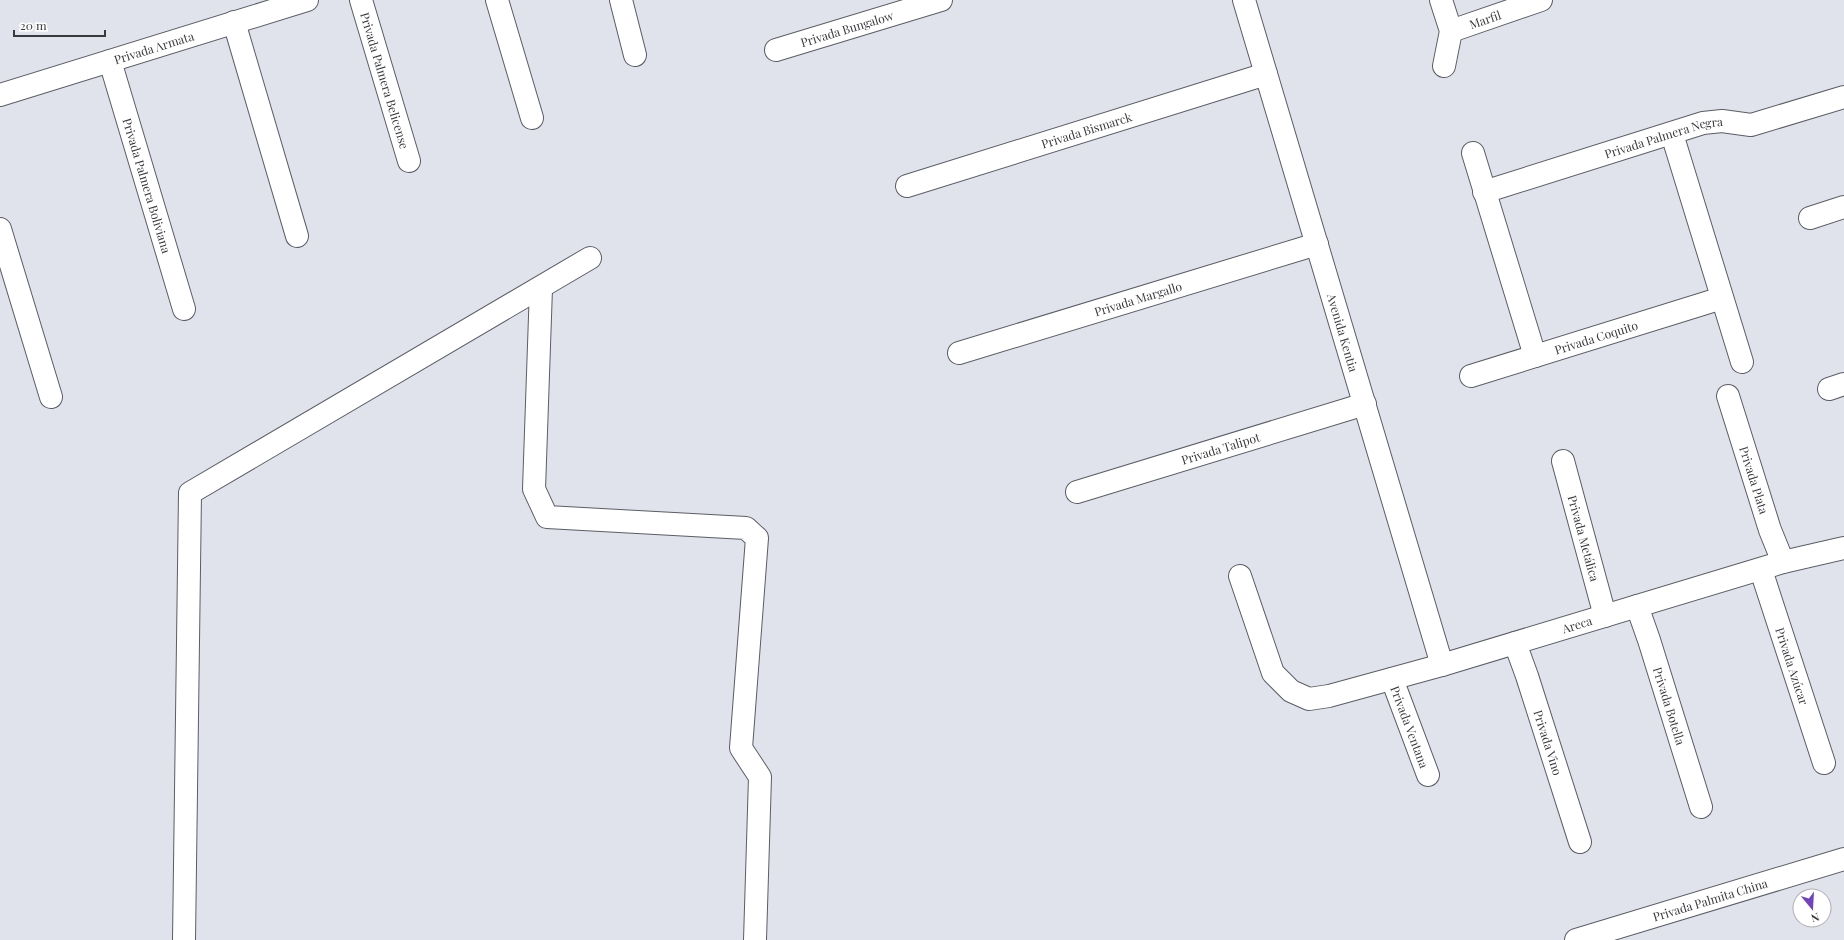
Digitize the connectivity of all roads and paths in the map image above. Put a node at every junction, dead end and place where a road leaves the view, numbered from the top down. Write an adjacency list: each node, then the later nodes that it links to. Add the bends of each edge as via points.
1 (307, 0): 9 (street, Privada Armata)
2 (361, 0): 21 (street, Privada Palmera Belicense)
3 (497, 0): 18 (street)
4 (622, 0): 12 (street)
5 (941, 0): 11 (street, Privada Bungalow)
6 (1244, 0): 15 (street, Avenida Kentia)
7 (1441, 0): 10 (street)
8 (1541, 0): 10 (street, Marfil)
9 (234, 22): 13 (street, Privada Armata); 27 (street)
10 (1451, 31): 14 (street)
11 (776, 50)
12 (635, 54)
13 (110, 61): 16 (street, Privada Armata); 32 (street, Privada Palmera Boliviana)
14 (1444, 66)
15 (1266, 74): 22 (street, Privada Bismarck); 28 (street, Avenida Kentia)
16 (0, 94)
17 (1844, 97): 19 (street, Privada Palmera Negra, via 1751,125 1722,121 1703,123)
18 (532, 118)
19 (1672, 134): 23 (street, Privada Palmera Negra); 31 (street)
20 (1473, 153): 23 (street)
21 (409, 161)
22 (907, 186)
23 (1484, 192): 34 (street)
24 (1844, 207): 25 (street)
25 (1810, 218)
26 (0, 230): 38 (street)
27 (297, 236)
28 (1317, 244): 33 (street, Privada Margallo); 39 (street, Avenida Kentia)
29 (590, 258): 30 (street)
30 (541, 288): 56 (street, via 190,493); 57 (street, via 534,489 547,517 746,528 757,538 741,748 760,777)
31 (1722, 298): 34 (street, Privada Coquito); 35 (street)
32 (184, 309)
33 (959, 353)
34 (1535, 356): 36 (street, Privada Coquito)
35 (1742, 362)
36 (1471, 376)
37 (1728, 396): 43 (street, Privada Plata, via 1770,530)
38 (50, 397)
39 (1365, 404): 41 (street, Privada Talipot); 49 (street, Avenida Kentia)
40 (1563, 461): 47 (street, Privada Metálica)
41 (1077, 492)
42 (1844, 548): 43 (street, Areca)
43 (1783, 562): 44 (street, Areca)
44 (1761, 570): 46 (street, Areca); 51 (street, Privada Azúcar)
45 (1240, 576): 50 (street, Areca, via 1273,673 1291,690 1309,699)
46 (1637, 606): 47 (street, Areca); 53 (street, Privada Botella)
47 (1606, 616): 48 (street, Areca)
48 (1515, 643): 49 (street, Areca); 54 (street, Privada Vino, via 1528,676)
49 (1442, 665): 50 (street, Areca)
50 (1392, 679): 52 (street, Privada Ventana)
51 (1824, 763)
52 (1428, 775)
53 (1701, 807)
54 (1580, 842)
55 (1844, 859): 58 (street, Privada Palmita China)
56 (184, 940)
57 (755, 940)
58 (1576, 940)

